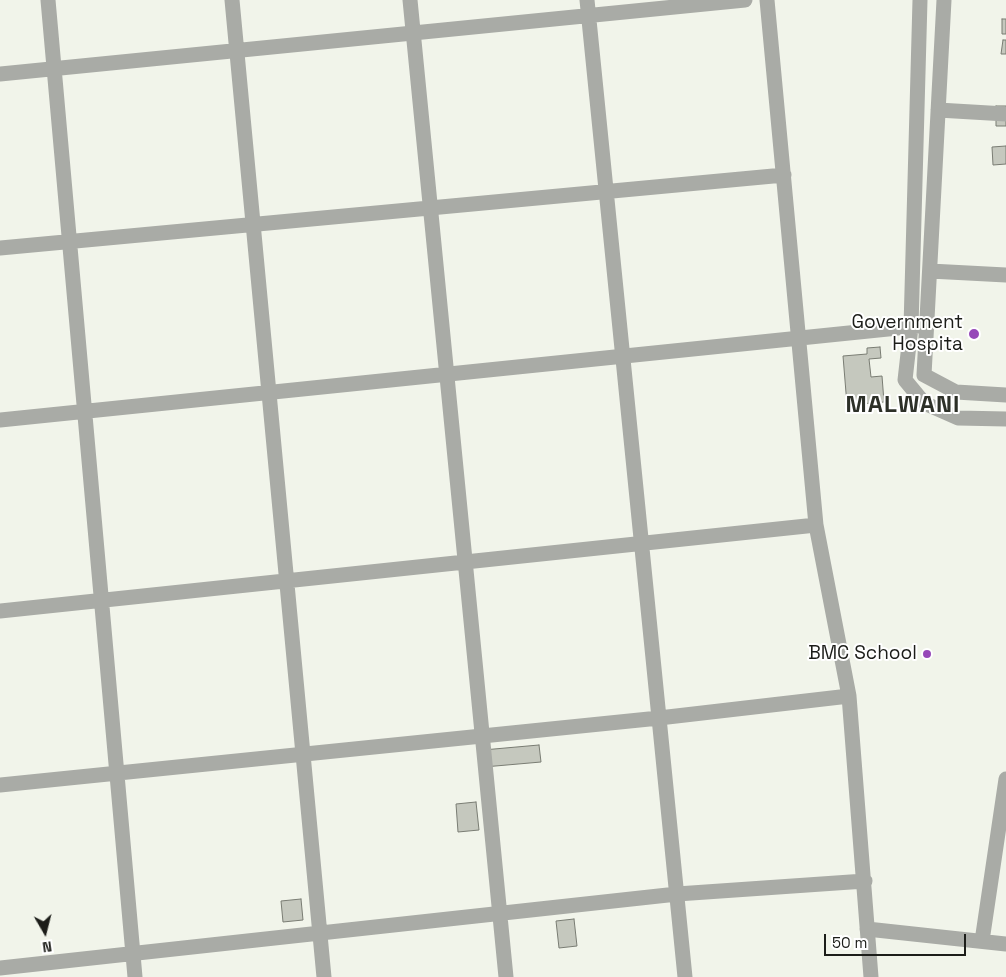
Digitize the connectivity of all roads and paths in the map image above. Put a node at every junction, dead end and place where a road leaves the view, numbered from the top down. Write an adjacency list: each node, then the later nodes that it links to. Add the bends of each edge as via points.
1 (48, 0): 12 (street)
2 (232, 0): 11 (street)
3 (410, 0): 10 (street)
4 (587, 0): 9 (street)
5 (745, 0): 9 (street)
6 (768, 0): 16 (street)
7 (920, 0): 25 (street)
8 (944, 0): 14 (street)
9 (589, 16): 10 (street); 17 (street)
10 (414, 33): 11 (street); 18 (street)
11 (237, 50): 12 (street); 19 (street)
12 (54, 68): 13 (street); 20 (street)
13 (0, 74)
14 (938, 110): 15 (street); 22 (street)
15 (1006, 114)
16 (784, 175): 17 (street); 26 (street)
17 (607, 191): 18 (street); 27 (street)
18 (430, 208): 19 (street); 28 (street)
19 (254, 224): 20 (street); 29 (street)
20 (70, 242): 21 (street); 31 (street)
21 (0, 248)
22 (930, 271): 23 (street); 24 (street)
23 (1006, 275)
24 (927, 325): 25 (street); 30 (street, via 924,375 956,392)
25 (911, 327): 26 (street); 32 (street, via 906,380 924,403 958,418)
26 (799, 338): 27 (street); 34 (street)
27 (623, 356): 28 (street); 35 (street)
28 (447, 374): 29 (street); 36 (street)
29 (269, 393): 31 (street); 37 (street)
30 (1006, 395)
31 (85, 412): 33 (street); 38 (street)
32 (1006, 419)
33 (0, 420)
34 (816, 525): 35 (street); 40 (street)
35 (642, 544): 36 (street); 41 (street)
36 (465, 562): 37 (street); 42 (street)
37 (287, 581): 38 (street); 43 (street)
38 (102, 601): 39 (street); 44 (street)
39 (0, 611)
40 (849, 696): 41 (street); 47 (street)
41 (659, 718): 42 (street); 48 (street)
42 (482, 736): 43 (street); 49 (street)
43 (303, 754): 44 (street); 51 (street)
44 (117, 773): 46 (street); 54 (street)
45 (1006, 779): 52 (street)
46 (0, 785)
47 (865, 881): 48 (street); 50 (street)
48 (677, 894): 49 (street); 59 (street)
49 (499, 914): 51 (street); 58 (street)
50 (867, 929): 52 (street); 60 (street)
51 (320, 933): 54 (street); 57 (street)
52 (982, 941): 53 (street)
53 (1006, 944)
54 (133, 954): 55 (street); 56 (street)
55 (0, 968)
56 (135, 977)
57 (324, 977)
58 (506, 977)
59 (685, 977)
60 (871, 977)

